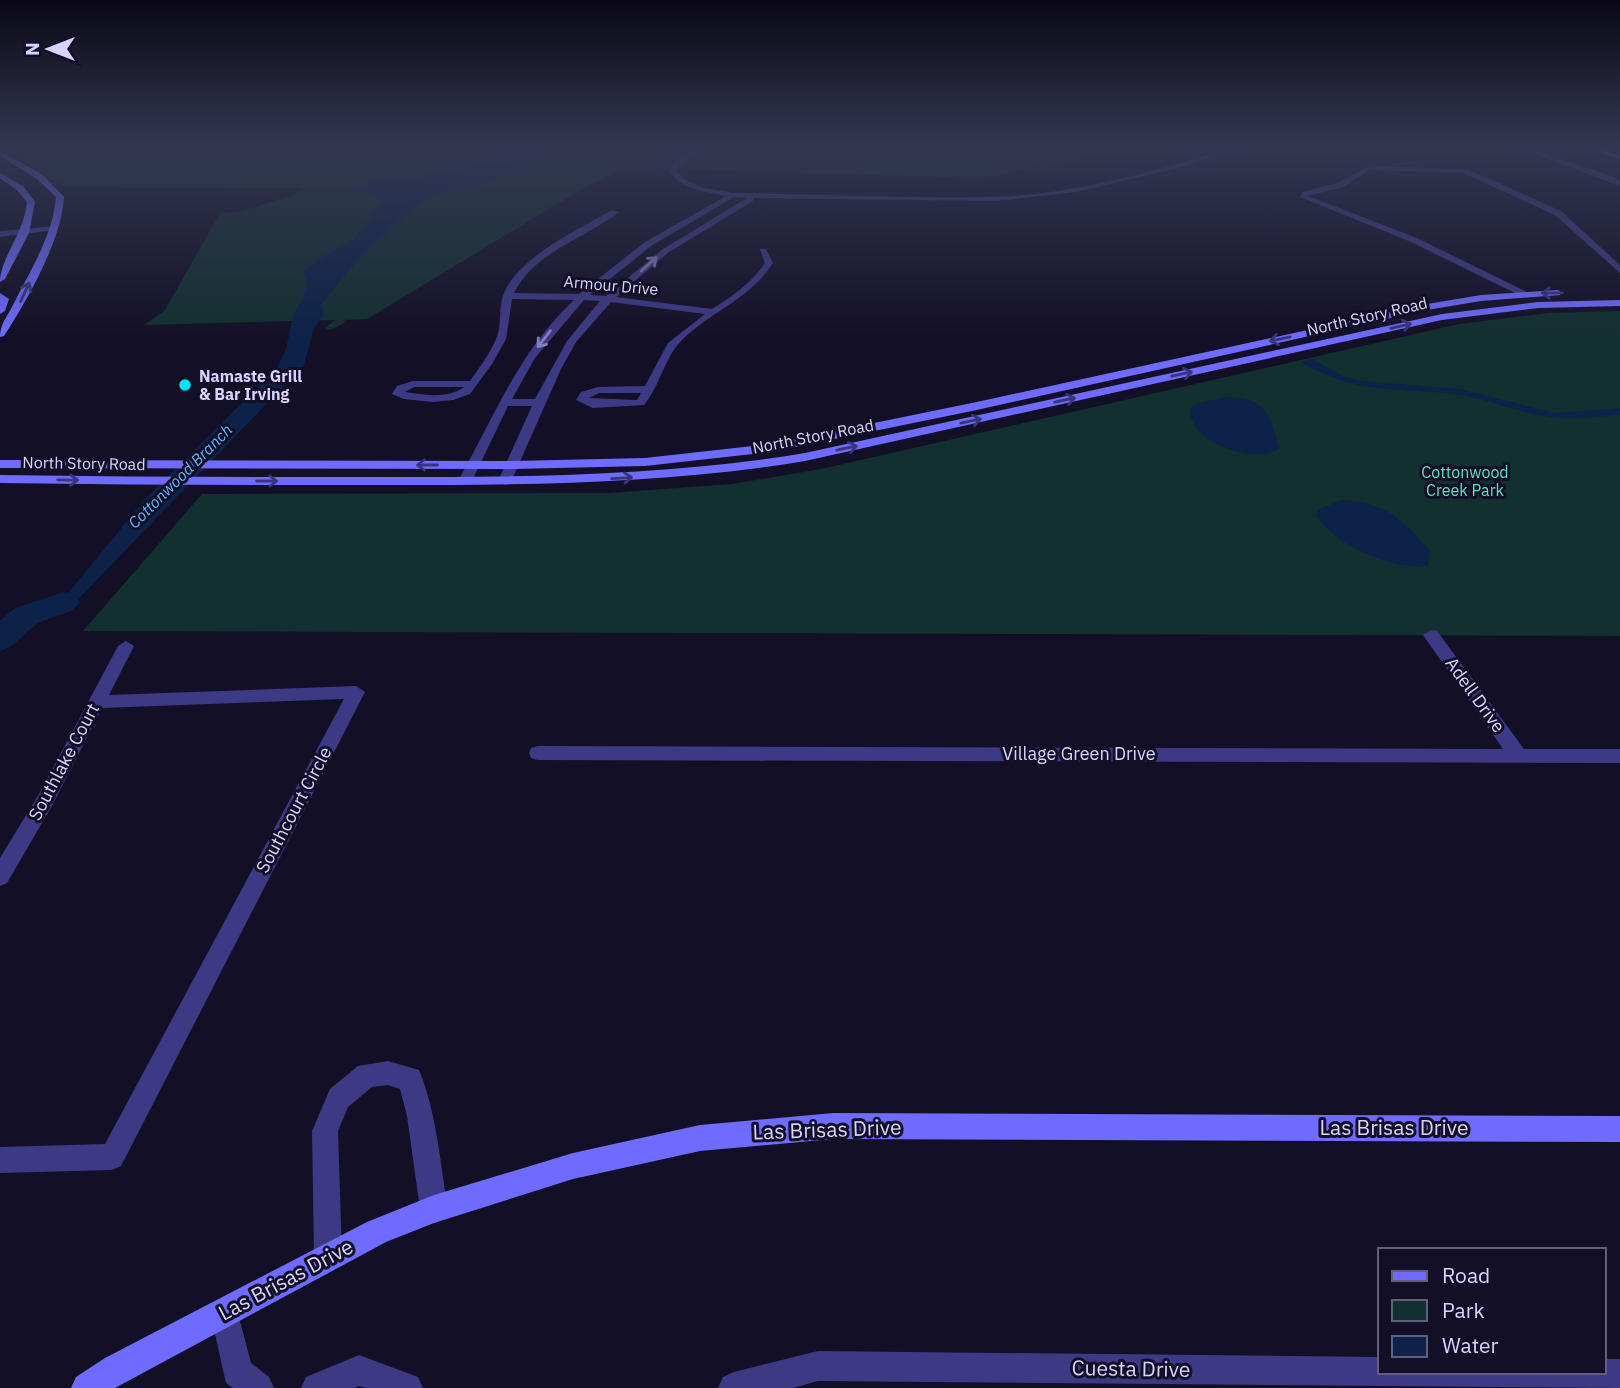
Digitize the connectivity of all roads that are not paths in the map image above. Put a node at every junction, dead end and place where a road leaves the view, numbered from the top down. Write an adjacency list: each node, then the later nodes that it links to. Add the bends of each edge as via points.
1 (31, 211): 9 (main road)
2 (58, 211): 8 (main road)
3 (705, 211): 18 (street, via 652,240)
4 (730, 211): 19 (street, one-way to 4, via 661,253)
5 (1340, 211): 15 (street, via 1415,240)
6 (1551, 211): 12 (street)
7 (615, 212): 17 (street, via 535,264 515,282)
8 (55, 228): 9 (street); 26 (main road, one-way to 8)
9 (26, 231): 10 (street); 13 (main road)
10 (0, 234)
11 (763, 251): 22 (street, via 769,262 763,275 750,289)
12 (1620, 270)
13 (0, 279)
14 (1620, 292): 15 (main road, North Story Road, one-way to 15)
15 (1524, 294): 25 (main road, North Story Road)
16 (0, 296): 21 (main road, via 4,299)
17 (508, 296): 18 (street, Armour Drive); 29 (street, via 504,332)
18 (582, 298): 19 (street, Armour Drive); 23 (street)
19 (609, 300): 22 (street, Armour Drive); 24 (street)
20 (1620, 303): 27 (main road, North Story Road, one-way to 20, via 1495,309)
21 (0, 311)
22 (712, 312): 30 (street, via 677,339 662,357)
23 (560, 321): 24 (street); 28 (street, one-way to 28)
24 (587, 323): 28 (street)
25 (1351, 323): 27 (main road); 33 (main road, North Story Road, one-way to 33, via 804,442)
26 (1, 333)
27 (1372, 333): 38 (main road, North Story Road, one-way to 27, via 778,463)
28 (542, 364): 31 (street); 32 (street)
29 (471, 384): 29 (street, via 413,384 398,394 454,397)
30 (647, 389): 30 (street, via 598,390 582,400 640,403)
31 (505, 402): 32 (street); 34 (street)
32 (540, 403): 35 (street)
33 (593, 464): 35 (main road, North Story Road); 38 (main road)
34 (474, 465): 35 (main road, North Story Road); 36 (main road, North Story Road, one-way to 36); 39 (street)
35 (513, 466): 40 (street)
36 (3, 467)
37 (0, 479): 39 (main road, North Story Road, one-way to 39)
38 (590, 479): 40 (main road, North Story Road)
39 (465, 481): 40 (main road, North Story Road)
40 (505, 481)
41 (1431, 635): 45 (street, Adell Drive)
42 (126, 646): 43 (street, Southlake Court)
43 (97, 702): 47 (street, Southlake Court); 49 (street, Southcourt Circle, via 356,692 112,1157)
44 (538, 753): 45 (street, Village Green Drive)
45 (1518, 755): 46 (street, Village Green Drive)
46 (1620, 755)
47 (0, 877)
48 (1620, 1129): 50 (main road, Las Brisas Drive, via 833,1126 700,1138 573,1166)
49 (0, 1160)
50 (434, 1209): 51 (main road, Las Brisas Drive); 51 (street, via 410,1080 388,1073 367,1075 339,1098 324,1131)
51 (328, 1257): 52 (main road, Las Brisas Drive)
52 (225, 1312): 54 (main road, Las Brisas Drive); 56 (street)
53 (1620, 1374): 55 (street, Cuesta Drive)
54 (119, 1379): 57 (main road, Las Brisas Drive)
55 (1577, 1382): 60 (street, Cuesta Drive, via 1074,1367 818,1366)
56 (242, 1383)
57 (87, 1388)
58 (317, 1388): 59 (street, via 359,1370)
59 (407, 1388)
60 (734, 1388)

